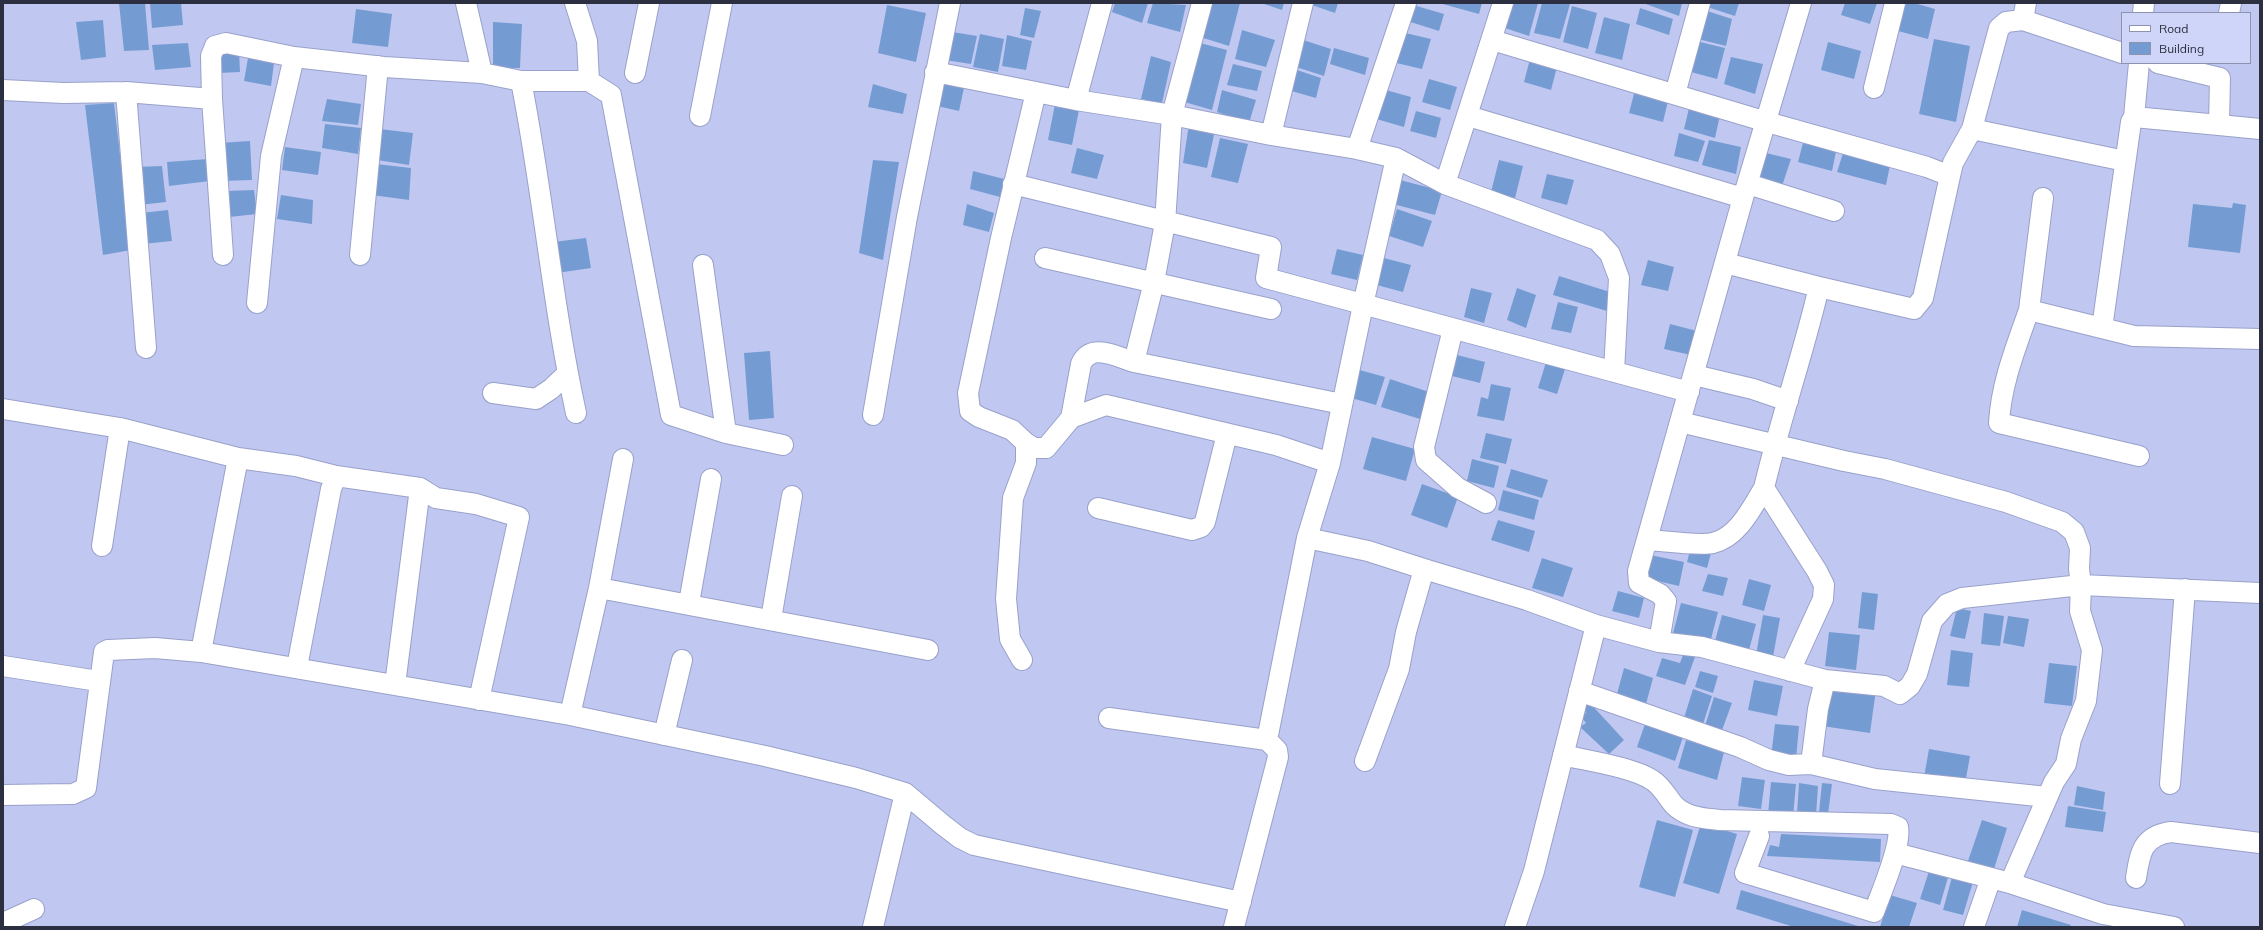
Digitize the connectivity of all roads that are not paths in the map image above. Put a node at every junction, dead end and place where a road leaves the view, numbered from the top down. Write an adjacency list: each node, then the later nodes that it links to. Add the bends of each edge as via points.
1 (466, 3): 23 (street)
2 (575, 3): 26 (street, via 587,41)
3 (649, 3): 24 (street)
4 (722, 3): 35 (street)
5 (950, 3): 22 (street)
6 (1102, 3): 33 (street)
7 (1202, 3): 34 (street)
8 (1303, 3): 42 (street)
9 (1406, 3): 43 (street)
10 (1503, 3): 15 (street)
11 (1700, 3): 31 (street)
12 (1801, 3): 38 (street)
13 (1895, 3): 27 (street)
14 (2025, 11): 16 (street); 40 (street, via 1999,28)
15 (1492, 40): 31 (street); 36 (street)
16 (2121, 53)
17 (294, 57): 20 (street); 32 (street, via 226,43 215,46 211,56); 60 (street, via 271,156)
18 (2139, 64): 37 (street)
19 (2166, 64): 21 (street)
20 (378, 66): 23 (street); 53 (street)
21 (2221, 71): 39 (street)
22 (935, 72): 30 (street); 77 (street)
23 (482, 73): 25 (street)
24 (635, 73)
25 (521, 81): 26 (street); 70 (street, via 533,140)
26 (589, 82): 81 (street, via 611,95 671,414)
27 (1874, 88)
28 (3, 90): 29 (street, via 63,93)
29 (126, 92): 32 (street); 67 (street)
30 (1036, 92): 33 (street); 47 (street)
31 (1675, 94): 38 (street)
32 (212, 99): 54 (street)
33 (1076, 100): 34 (street)
34 (1172, 115): 42 (street); 52 (street)
35 (700, 116)
36 (1468, 116): 48 (street); 49 (street)
37 (2134, 118): 39 (street); 45 (street, via 2130,122)
38 (1767, 122): 46 (street, via 1927,167); 49 (street)
39 (2219, 125): 41 (street)
40 (1972, 129): 45 (street); 46 (street, via 1953,163)
41 (2260, 129)
42 (1271, 135): 43 (street)
43 (1357, 149): 44 (street)
44 (1396, 158): 48 (street); 61 (street)
45 (2125, 161): 64 (street)
46 (1950, 176): 59 (street, via 1920,305 1914,309)
47 (1013, 184): 52 (street); 83 (street, via 968,393 968,405 970,411 979,417 1005,426)
48 (1445, 184): 69 (street, via 1597,240 1610,254 1619,278)
49 (1745, 191): 51 (street); 56 (street)
50 (2043, 198): 63 (street)
51 (1834, 210)
52 (1165, 223): 58 (street); 61 (street, via 1271,247 1266,278)
53 (360, 254)
54 (223, 255)
55 (1045, 258): 58 (street)
56 (1725, 263): 59 (street); 71 (street)
57 (703, 265): 81 (street)
58 (1154, 282): 62 (street); 68 (street)
59 (1819, 287): 73 (street)
60 (257, 303)
61 (1363, 305): 65 (street); 74 (street)
62 (1271, 309)
63 (2029, 310): 64 (street); 86 (street, via 2011,361 2000,406 1999,423)
64 (2102, 328): 66 (street, via 2134,336)
65 (1453, 329): 69 (street); 95 (street, via 1424,447 1426,460 1458,488)
66 (2260, 339)
67 (146, 348)
68 (1134, 362): 74 (street); 78 (street, via 1102,352 1090,353 1084,357)
69 (1614, 372): 71 (street)
70 (568, 373): 72 (street, via 536,399); 76 (street)
71 (1692, 383): 73 (street, via 1753,389); 79 (street)
72 (493, 393)
73 (1788, 400): 85 (street)
74 (1342, 404): 89 (street)
75 (3, 409): 80 (street)
76 (576, 413)
77 (873, 415)
78 (1071, 418): 82 (street, via 1106,405); 83 (street, via 1046,448 1034,448)
79 (1680, 422): 85 (street); 98 (street)
80 (120, 428): 87 (street); 99 (street)
81 (726, 433): 84 (street)
82 (1227, 434): 89 (street, via 1276,445); 96 (street, via 1205,522 1201,527 1192,530)
83 (1026, 443): 112 (street, via 1026,463 1013,498 1006,599 1010,639)
84 (783, 445)
85 (1776, 445): 93 (street); 101 (street, via 1885,469 2006,502 2062,522 2074,532 2080,548)
86 (2139, 456)
87 (238, 458): 90 (street, via 296,466); 110 (street)
88 (623, 458): 102 (street)
89 (1330, 463): 97 (street)
90 (336, 476): 92 (street); 114 (street, via 331,489)
91 (711, 479): 105 (street)
92 (420, 488): 118 (street); 120 (street, via 436,498 476,504 519,517)
93 (1764, 488): 98 (street, via 1751,510 1731,535 1712,543); 115 (street, via 1824,585 1823,599)
94 (792, 496): 106 (street)
95 (1486, 503)
96 (1098, 508)
97 (1307, 538): 100 (street, via 1368,551); 124 (street)
98 (1648, 540): 108 (street, via 1638,577 1639,583 1660,594 1666,601)
99 (102, 546)
100 (1424, 569): 107 (street, via 1527,600); 126 (street, via 1398,669)
101 (2081, 585): 103 (street); 116 (street, via 1962,598 1947,604 1932,621 1917,674 1910,686 1900,694 1884,686); 131 (street, via 2080,611 2092,650 2086,701 2071,739 2066,764)
102 (599, 588): 105 (street); 121 (street)
103 (2184, 589): 104 (street); 128 (street)
104 (2260, 593)
105 (689, 603): 106 (street)
106 (771, 619): 109 (street)
107 (1596, 625): 108 (street); 119 (street)
108 (1659, 642): 115 (street, via 1702,647)
109 (928, 650)
110 (201, 652): 114 (street); 117 (street, via 155,648 108,650 102,656)
111 (682, 660): 123 (street)
112 (1022, 660)
113 (3, 666): 117 (street)
114 (297, 667): 118 (street)
115 (1790, 671): 116 (street)
116 (1825, 680): 127 (street, via 1818,709)
117 (98, 681): 130 (street, via 86,788 73,794)
118 (395, 685): 120 (street)
119 (1580, 692): 125 (street); 127 (street, via 1740,747 1769,760 1789,765)
120 (479, 700): 121 (street)
121 (570, 715): 123 (street)
122 (1109, 718): 124 (street)
123 (664, 735): 129 (street, via 772,758)
124 (1267, 740): 138 (street, via 1277,750 1278,756)
125 (1563, 755): 134 (street, via 1638,773 1653,780 1675,805 1696,817 1720,820 1895,825 1899,831); 144 (street, via 1534,871)
126 (1365, 761)
127 (1811, 764): 131 (street, via 1875,779)
128 (2170, 784)
129 (905, 793): 138 (street, via 954,834 974,845); 142 (street)
130 (3, 795)
131 (2047, 797): 137 (street)
132 (1759, 836): 134 (street, via 1745,872 1874,912)
133 (2260, 843): 136 (street, via 2171,832 2159,834 2144,846)
134 (1895, 853): 135 (street)
135 (1991, 878): 137 (street); 145 (street)
136 (2136, 878)
137 (2010, 883): 140 (street)
138 (1240, 902): 143 (street)
139 (34, 909): 141 (street)
140 (2089, 919): 146 (street)
141 (3, 923)
142 (873, 927)
143 (1234, 927)
144 (1515, 927)
145 (1974, 927)
146 (2174, 927)

